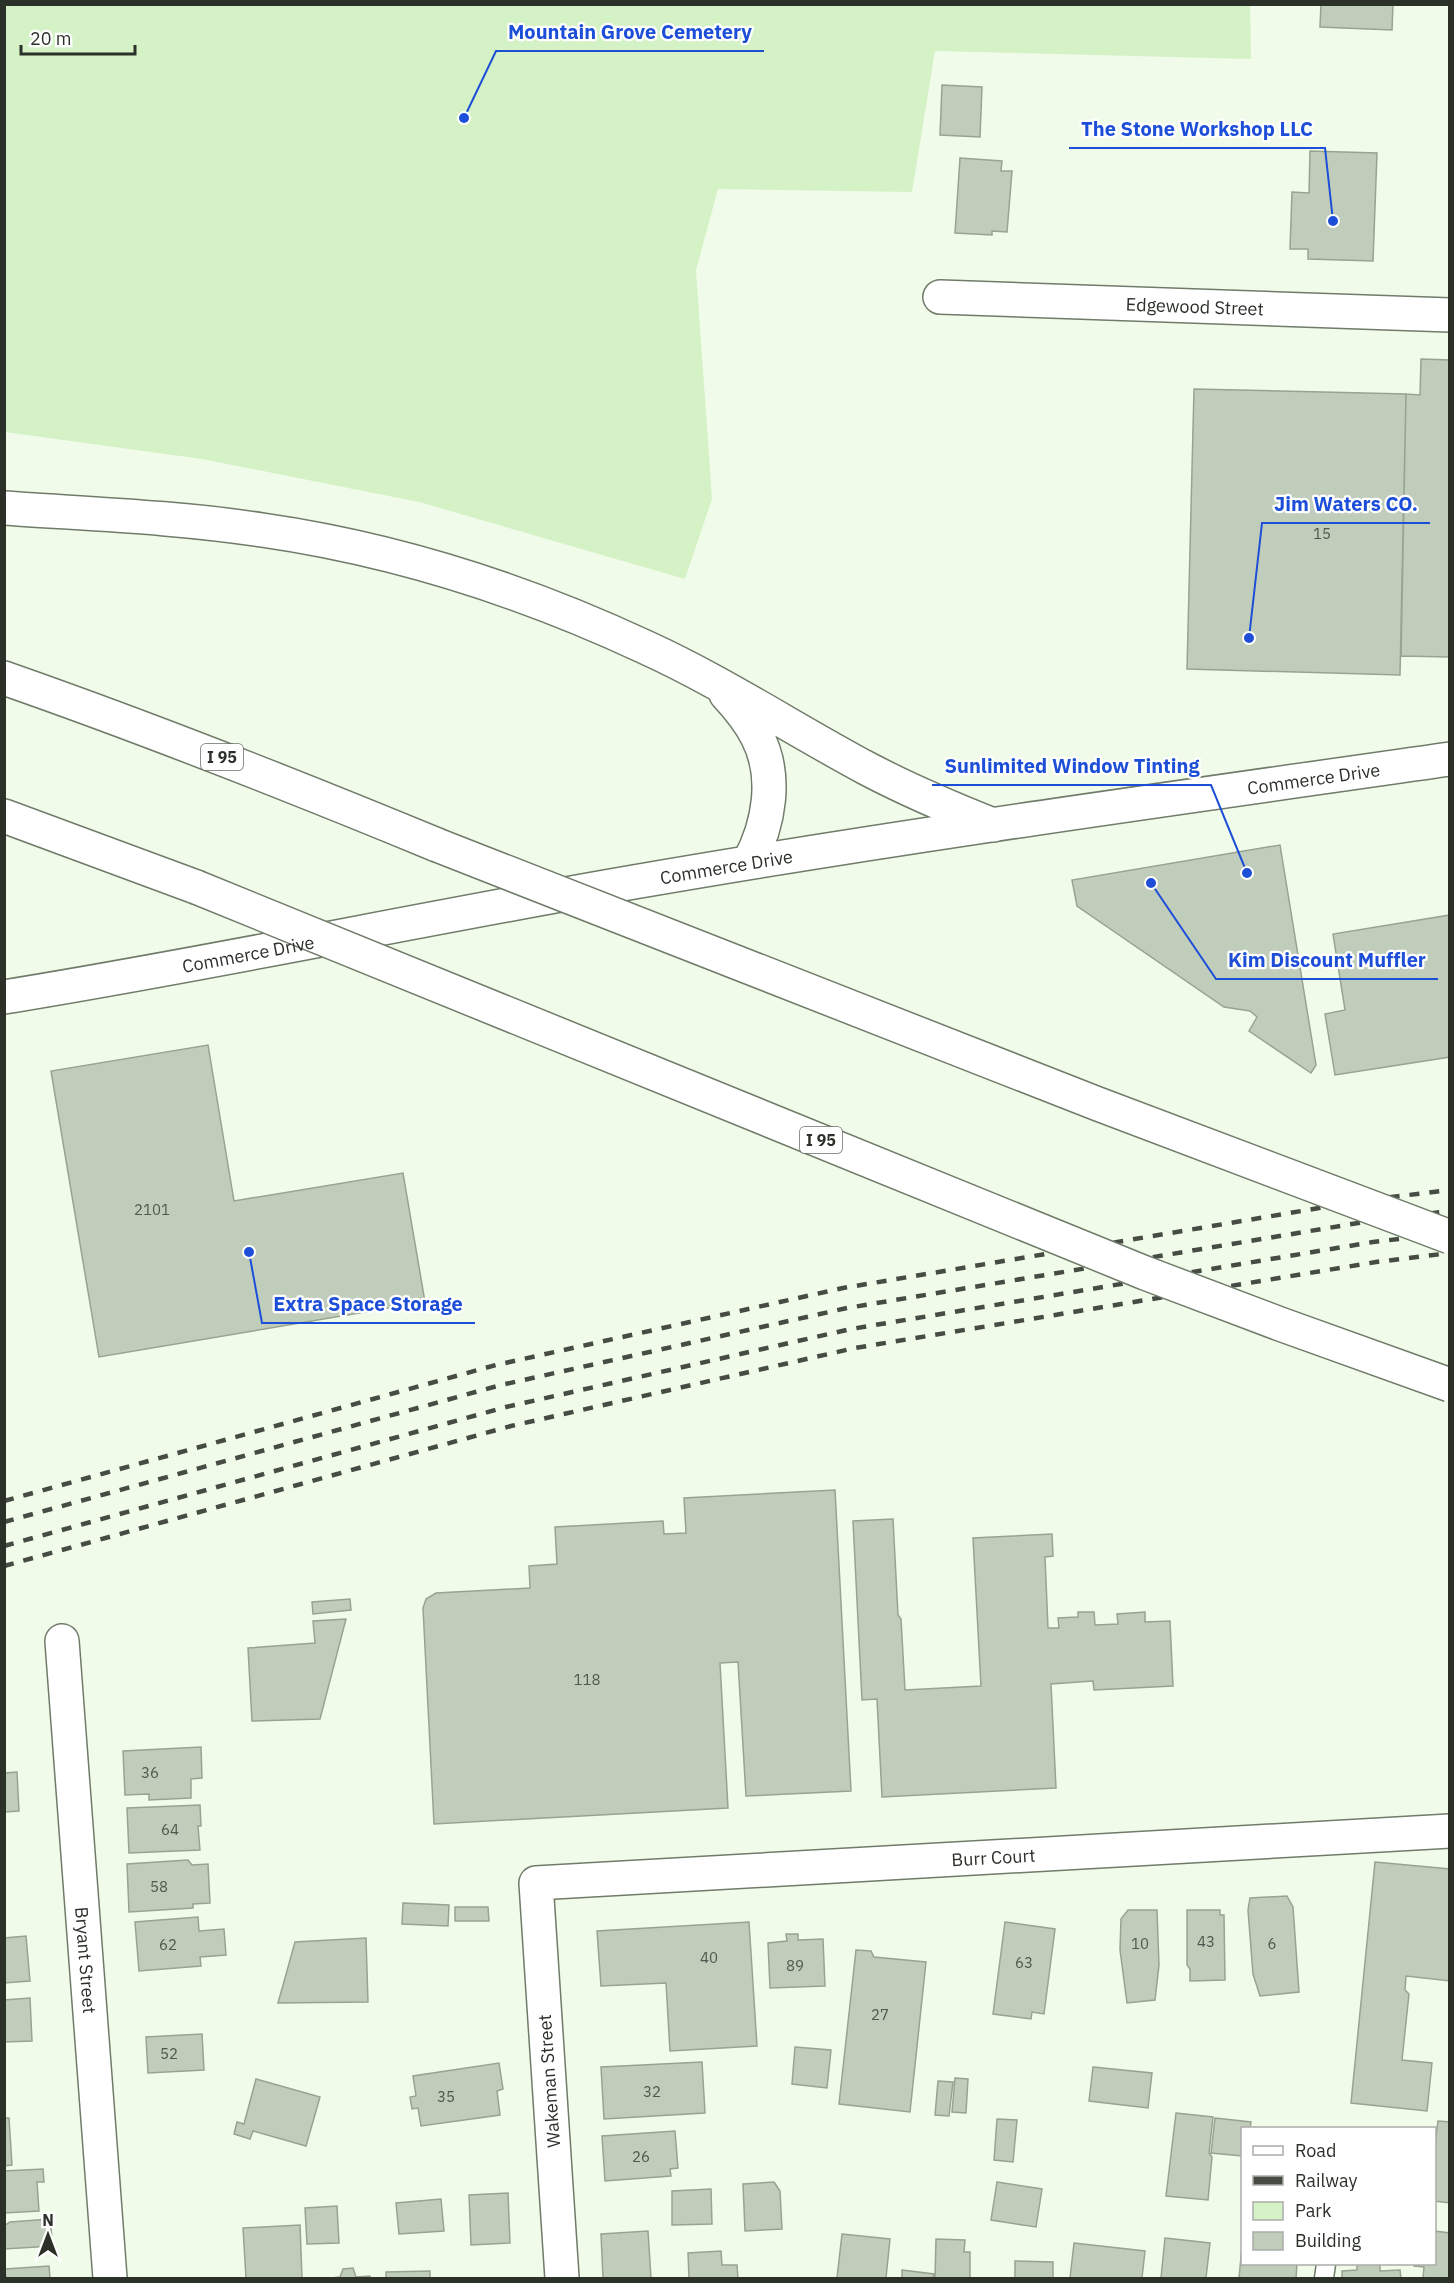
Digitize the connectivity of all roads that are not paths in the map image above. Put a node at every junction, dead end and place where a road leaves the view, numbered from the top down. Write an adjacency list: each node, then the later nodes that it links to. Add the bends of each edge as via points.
1 (940, 297): 2 (main road, Edgewood Street)
2 (1449, 315)
3 (4, 507): 4 (main road, via 202,522 264,530 386,555 514,594 643,645)
4 (696, 671): 8 (main road, via 886,778); 9 (main road, via 724,692 744,714 758,737 765,761 767,814 760,841)
5 (4, 678): 11 (main road, I 95, bridge, via 258,771 1087,1100)
6 (1449, 759): 8 (main road, Commerce Drive)
7 (4, 816): 12 (main road, I 95, bridge, via 196,886 1145,1273)
8 (993, 825): 9 (main road, Commerce Drive)
9 (748, 862): 10 (main road, Commerce Drive)
10 (4, 997)
11 (1449, 1238)
12 (1449, 1386)
13 (62, 1641): 16 (main road, Bryant Street)
14 (1449, 1831): 15 (main road, Burr Court)
15 (536, 1882): 17 (main road, Wakeman Street)
16 (110, 2278)
17 (562, 2278)

